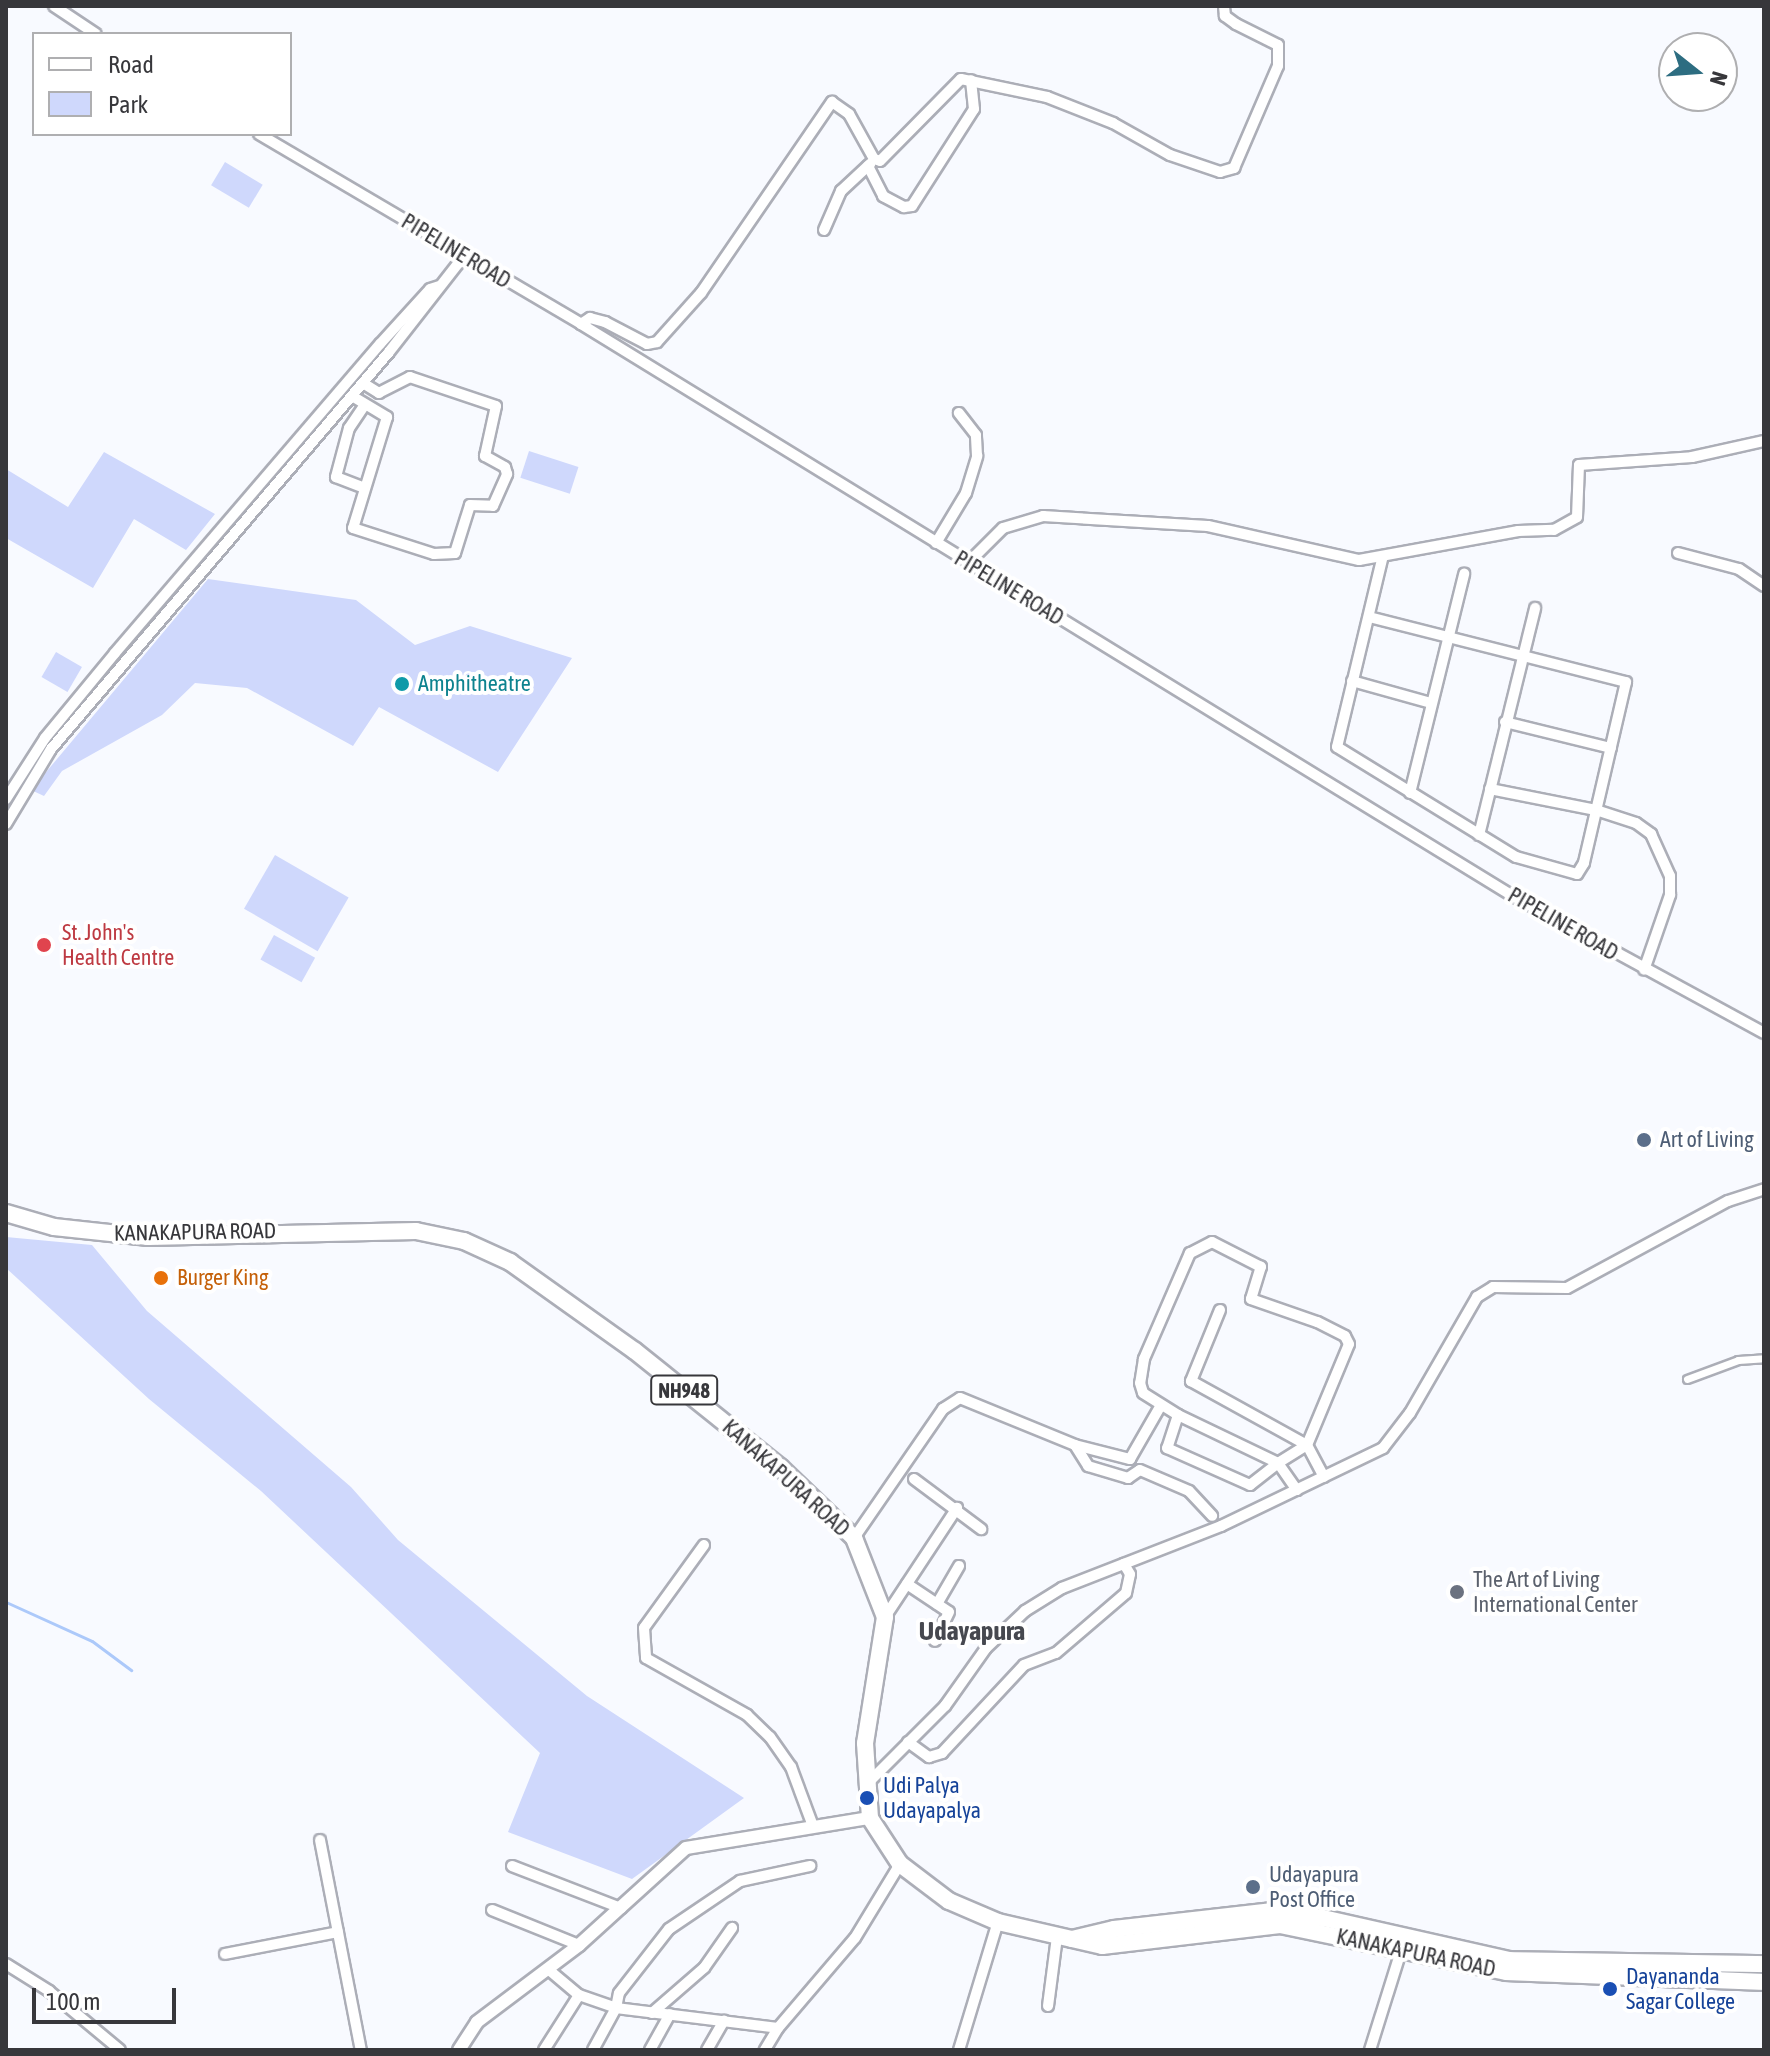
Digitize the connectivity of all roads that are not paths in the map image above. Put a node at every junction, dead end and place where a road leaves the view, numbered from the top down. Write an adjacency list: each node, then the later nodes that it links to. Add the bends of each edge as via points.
1 (54, 6): 3 (street)
2 (1224, 6): 4 (street, via 1225,16 1236,24 1278,45 1278,66 1234,168 1220,172 1170,155 1113,123 1047,97)
3 (93, 32)
4 (971, 80): 6 (street, via 951,85 888,157); 6 (street, via 974,109 912,206 883,196)
5 (262, 136): 8 (street, PIPELINE ROAD)
6 (871, 163): 7 (street, via 841,191); 10 (street, via 849,114 832,102 701,293 657,342 647,344 590,318)
7 (824, 230)
8 (464, 256): 9 (street); 10 (street, PIPELINE ROAD)
9 (439, 286): 11 (street); 33 (street, via 430,289 380,344 115,653 45,738)
10 (581, 324): 17 (street, PIPELINE ROAD)
11 (363, 383): 12 (street); 16 (street, via 379,393 410,377 490,401 498,416 485,456 505,467 507,474 493,506 470,505 455,553 448,557 353,528)
12 (352, 396): 13 (street); 33 (street)
13 (364, 406): 16 (street, via 387,417); 16 (street, via 349,428 336,477)
14 (959, 413): 17 (street, via 976,435 977,456 966,493)
15 (1764, 441): 19 (street, via 1692,457 1587,462 1576,471 1577,517 1570,525)
16 (364, 488)
17 (936, 543): 20 (street, PIPELINE ROAD)
18 (1678, 553): 22 (street, via 1739,569)
19 (1383, 556): 20 (street, via 1333,558 1208,526 1043,516 1003,528); 24 (street)
20 (968, 563): 37 (street, PIPELINE ROAD, via 1511,895)
21 (1464, 574): 25 (street)
22 (1764, 586)
23 (1535, 608): 26 (street)
24 (1369, 617): 25 (street); 27 (street)
25 (1447, 637): 26 (street); 28 (street)
26 (1522, 653): 29 (street); 30 (street, via 1626,682)
27 (1352, 681): 28 (street); 32 (street, via 1337,747)
28 (1431, 703): 32 (street)
29 (1505, 722): 30 (street); 31 (street)
30 (1611, 748): 34 (street)
31 (1490, 789): 34 (street); 36 (street)
32 (1410, 793): 36 (street)
33 (9, 801): 35 (street)
34 (1596, 810): 36 (street, via 1577,874 1516,857); 37 (street, via 1636,823 1651,834 1670,876 1670,895)
35 (6, 824)
36 (1479, 835)
37 (1644, 970): 38 (street, PIPELINE ROAD)
38 (1764, 1033)
39 (1764, 1189): 49 (street, via 1728,1201 1567,1288 1493,1287 1477,1297 1410,1413 1383,1448)
40 (6, 1213): 55 (highway, KANAKAPURA ROAD / NH948, via 54,1227 148,1237 416,1231 464,1241 510,1262 635,1351 780,1467)
41 (1220, 1310): 47 (street, via 1191,1381)
42 (1764, 1358): 43 (street, via 1738,1360)
43 (1687, 1379)
44 (1161, 1405): 45 (street); 46 (street, via 1130,1459); 47 (street, via 1143,1393 1144,1359 1190,1253 1212,1242 1261,1267 1251,1299 1317,1322 1345,1336 1349,1344)
45 (1178, 1415): 48 (street); 48 (street, via 1167,1443 1172,1453 1250,1485)
46 (1075, 1445): 53 (street, via 1088,1466 1128,1478 1140,1470 1189,1491); 55 (street, via 977,1403 951,1400)
47 (1307, 1445): 48 (street); 49 (street)
48 (1278, 1463): 51 (street)
49 (1324, 1477): 51 (street)
50 (914, 1479): 52 (street)
51 (1297, 1490): 57 (street)
52 (957, 1508): 54 (street); 59 (street)
53 (1212, 1516)
54 (981, 1529)
55 (854, 1538): 61 (highway, KANAKAPURA ROAD / NH948)
56 (704, 1545): 66 (street, via 644,1628 646,1658 747,1715 770,1737 791,1767)
57 (1124, 1564): 63 (street, via 1062,1588 1025,1611 986,1648 945,1706); 63 (street, via 1130,1574 1126,1593 1056,1653 1024,1665 942,1753 929,1757)
58 (959, 1566): 60 (street)
59 (907, 1584): 60 (street); 61 (street)
60 (937, 1604): 62 (street, via 950,1618)
61 (885, 1617): 64 (highway, KANAKAPURA ROAD, via 865,1743)
62 (935, 1641)
63 (908, 1742): 64 (street)
64 (865, 1786): 65 (highway, KANAKAPURA ROAD)
65 (870, 1818): 66 (street); 68 (highway, KANAKAPURA ROAD)
66 (813, 1826): 71 (street, via 686,1848)
67 (320, 1840): 75 (street)
68 (900, 1864): 73 (highway, KANAKAPURA ROAD, via 949,1901); 90 (street, via 855,1938)
69 (512, 1866): 71 (street)
70 (810, 1866): 86 (street, via 740,1881 669,1929 619,1993)
71 (621, 1908): 77 (street)
72 (492, 1910): 77 (street)
73 (998, 1922): 76 (highway, KANAKAPURA ROAD); 99 (street)
74 (732, 1928): 87 (street, via 704,1968)
75 (338, 1932): 79 (street); 92 (street)
76 (1063, 1939): 78 (highway, KANAKAPURA ROAD, via 1102,1930 1302,1913); 85 (street)
77 (579, 1945): 82 (street)
78 (1403, 1945): 81 (highway, KANAKAPURA ROAD, via 1509,1960); 83 (highway, KANAKAPURA ROAD, via 1507,1972); 100 (street)
79 (225, 1954)
80 (6, 1964): 91 (street)
81 (1764, 1964)
82 (549, 1970): 84 (street); 93 (street, via 477,2022)
83 (1764, 1982)
84 (579, 1995): 86 (street); 94 (street)
85 (1048, 2006)
86 (616, 2008): 87 (street); 95 (street)
87 (652, 2013): 88 (street)
88 (670, 2014): 89 (street); 96 (street)
89 (724, 2021): 90 (street); 97 (street)
90 (778, 2028): 98 (street)
91 (120, 2050)
92 (361, 2050)
93 (459, 2050)
94 (544, 2050)
95 (593, 2050)
96 (650, 2050)
97 (707, 2050)
98 (765, 2050)
99 (959, 2050)
100 (1370, 2050)

